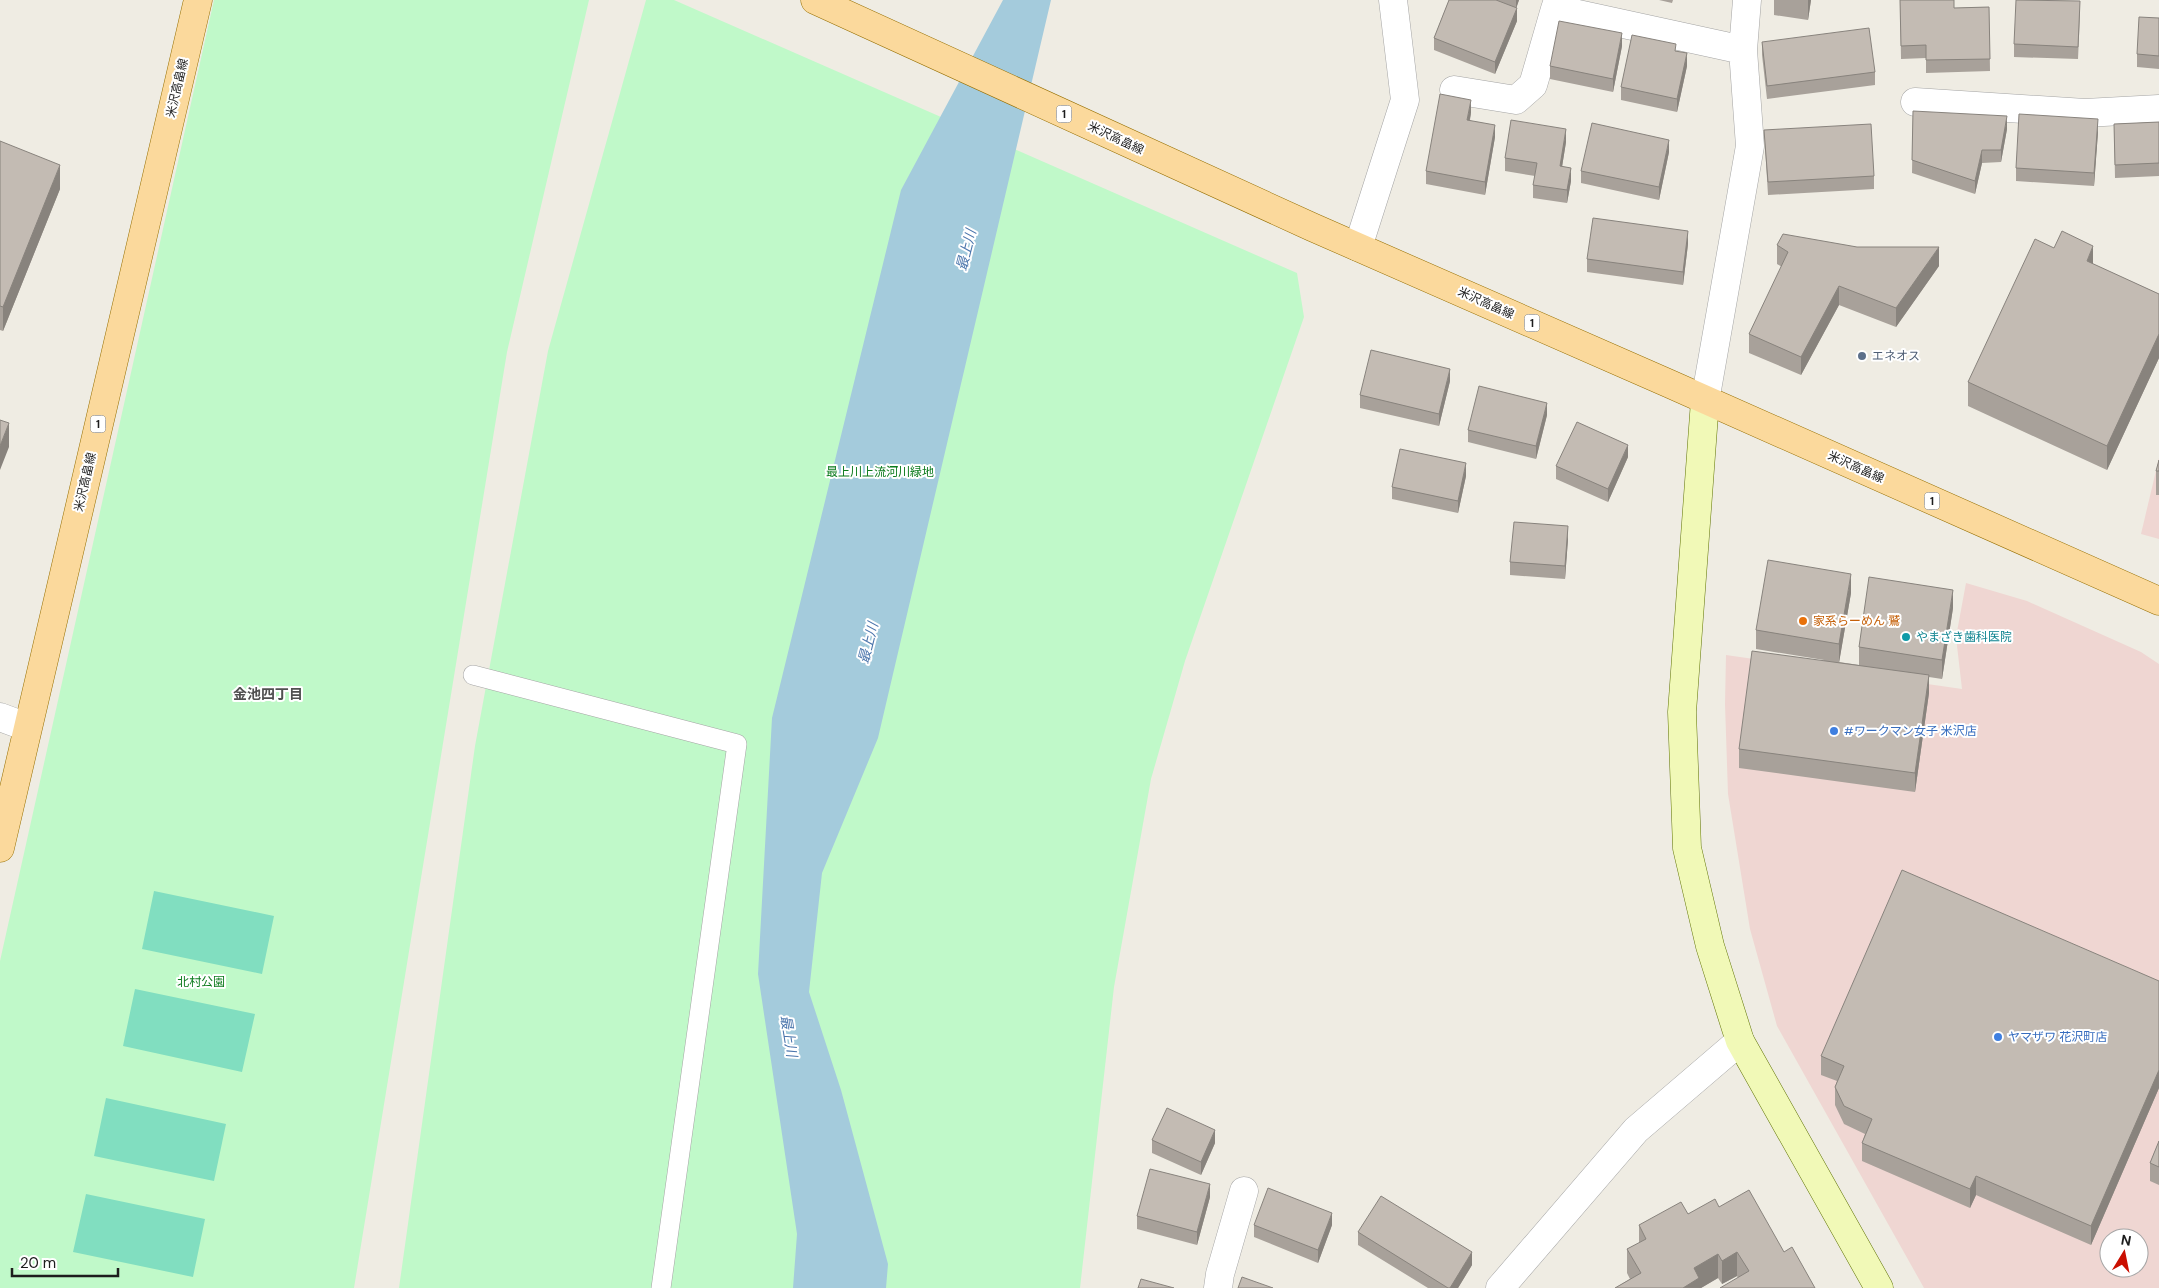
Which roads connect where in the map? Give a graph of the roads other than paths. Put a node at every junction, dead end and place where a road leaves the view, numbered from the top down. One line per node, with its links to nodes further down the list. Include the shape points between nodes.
1 (198, 0): 18 (main road, 米沢高畠線 / 1)
2 (816, 0): 10 (main road, 米沢高畠線 / 1)
3 (1393, 0): 10 (street, via 1405,100)
4 (1747, 0): 6 (street)
5 (1557, 5): 6 (street); 7 (street, via 1533,85 1516,100)
6 (1743, 50): 11 (street, via 1750,146)
7 (1454, 90)
8 (1916, 102): 9 (street, via 2085,113)
9 (2159, 109)
10 (1358, 247): 11 (main road, 米沢高畠線 / 1)
11 (1705, 400): 12 (main road, 米沢高畠線 / 1); 20 (street, via 1682,712 1687,848 1710,946)
12 (2120, 584): 13 (street); 14 (main road, 米沢高畠線 / 1); 15 (street)
13 (2159, 588)
14 (2159, 601)
15 (2159, 617)
16 (473, 675): 22 (lane, via 737,744)
17 (0, 716): 18 (street)
18 (28, 726): 19 (main road, 米沢高畠線 / 1)
19 (0, 848)
20 (1740, 1041): 24 (street, via 1636,1130); 25 (street)
21 (1244, 1191): 23 (street)
22 (662, 1288)
23 (1218, 1288)
24 (1500, 1288)
25 (1879, 1288)

